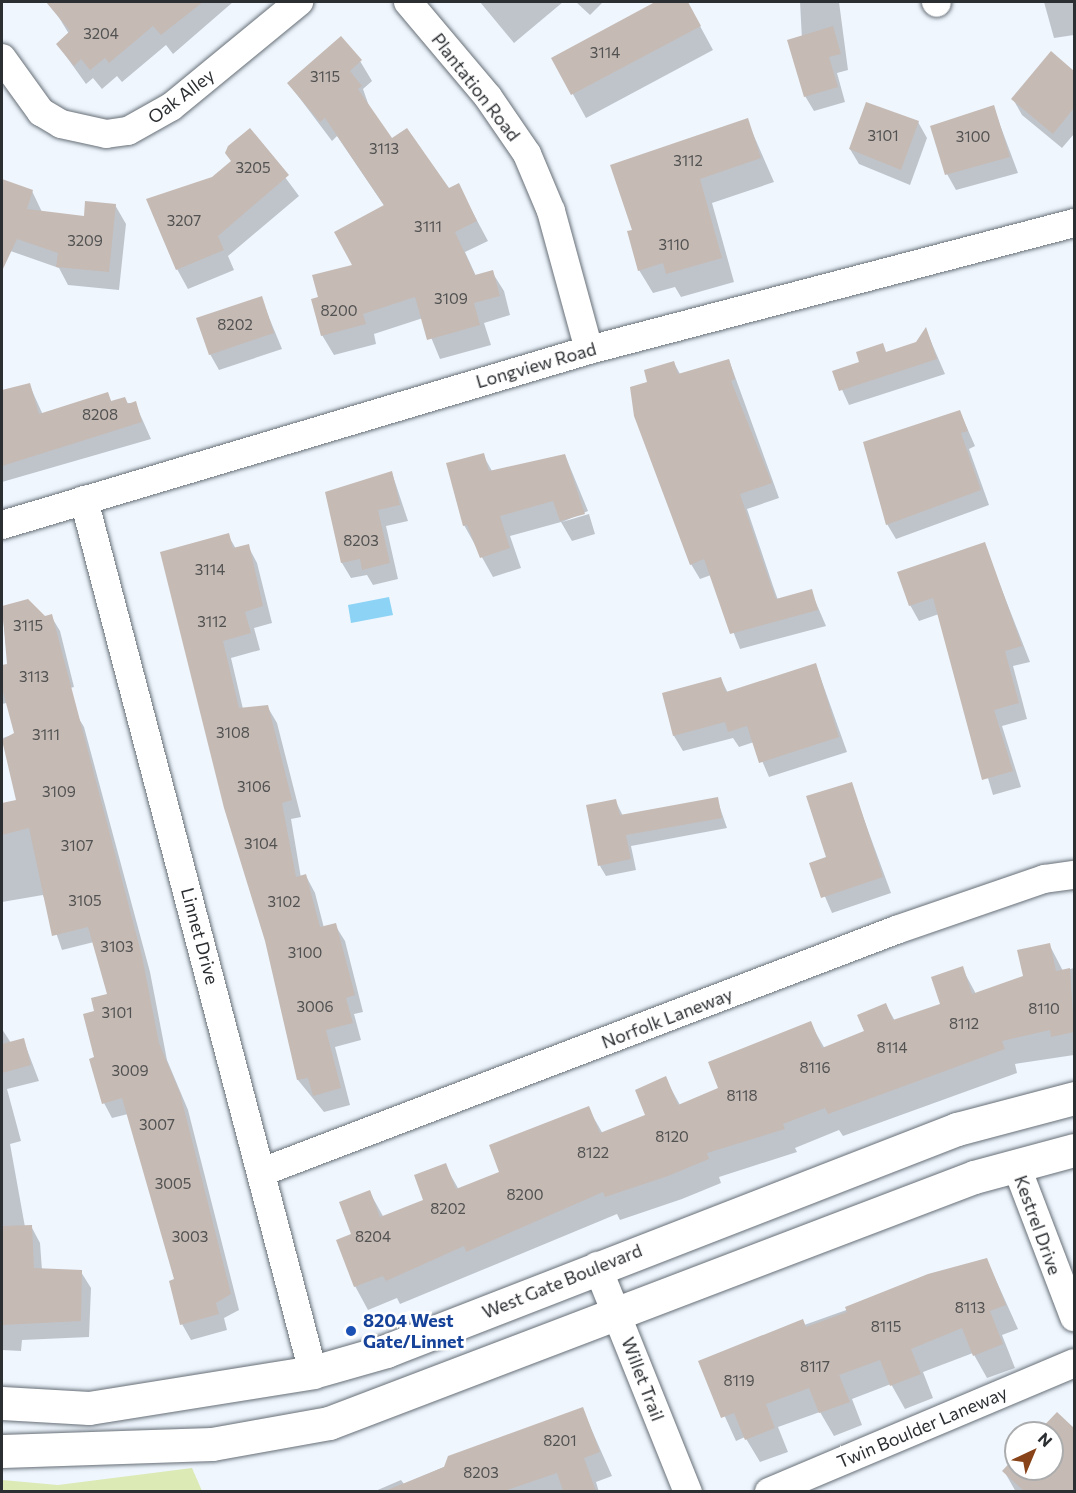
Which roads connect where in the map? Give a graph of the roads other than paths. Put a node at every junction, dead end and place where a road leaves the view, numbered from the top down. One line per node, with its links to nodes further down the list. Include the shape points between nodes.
1 (300, 2): 3 (street, Oak Alley, via 171,107 128,131 106,134 61,124 41,112)
2 (408, 2): 5 (street, Plantation Road, via 488,98 526,154 551,211)
3 (2, 58)
4 (1074, 224): 5 (street, Longview Road)
5 (589, 350): 6 (street, Longview Road)
6 (84, 500): 7 (street, Longview Road); 12 (street, Linnet Drive)
7 (2, 525)
8 (1074, 875): 12 (street, Norfolk Laneway, via 1044,879 896,930)
9 (1074, 1098): 13 (main road, West Gate Boulevard, via 957,1130)
10 (1074, 1150): 11 (main road)
11 (1016, 1165): 14 (main road); 15 (street, Kestrel Drive)
12 (262, 1172): 17 (street, Linnet Drive)
13 (597, 1266): 14 (street, Willet Trail); 17 (main road, West Gate Boulevard, via 386,1351)
14 (619, 1317): 19 (main road, via 329,1423 212,1444); 20 (street, Willet Trail)
15 (1074, 1317)
16 (1074, 1363): 21 (street, Twin Boulder Laneway)
17 (313, 1372): 18 (main road, West Gate Boulevard, via 89,1408)
18 (2, 1403)
19 (2, 1451)
20 (688, 1491)
21 (769, 1491)

